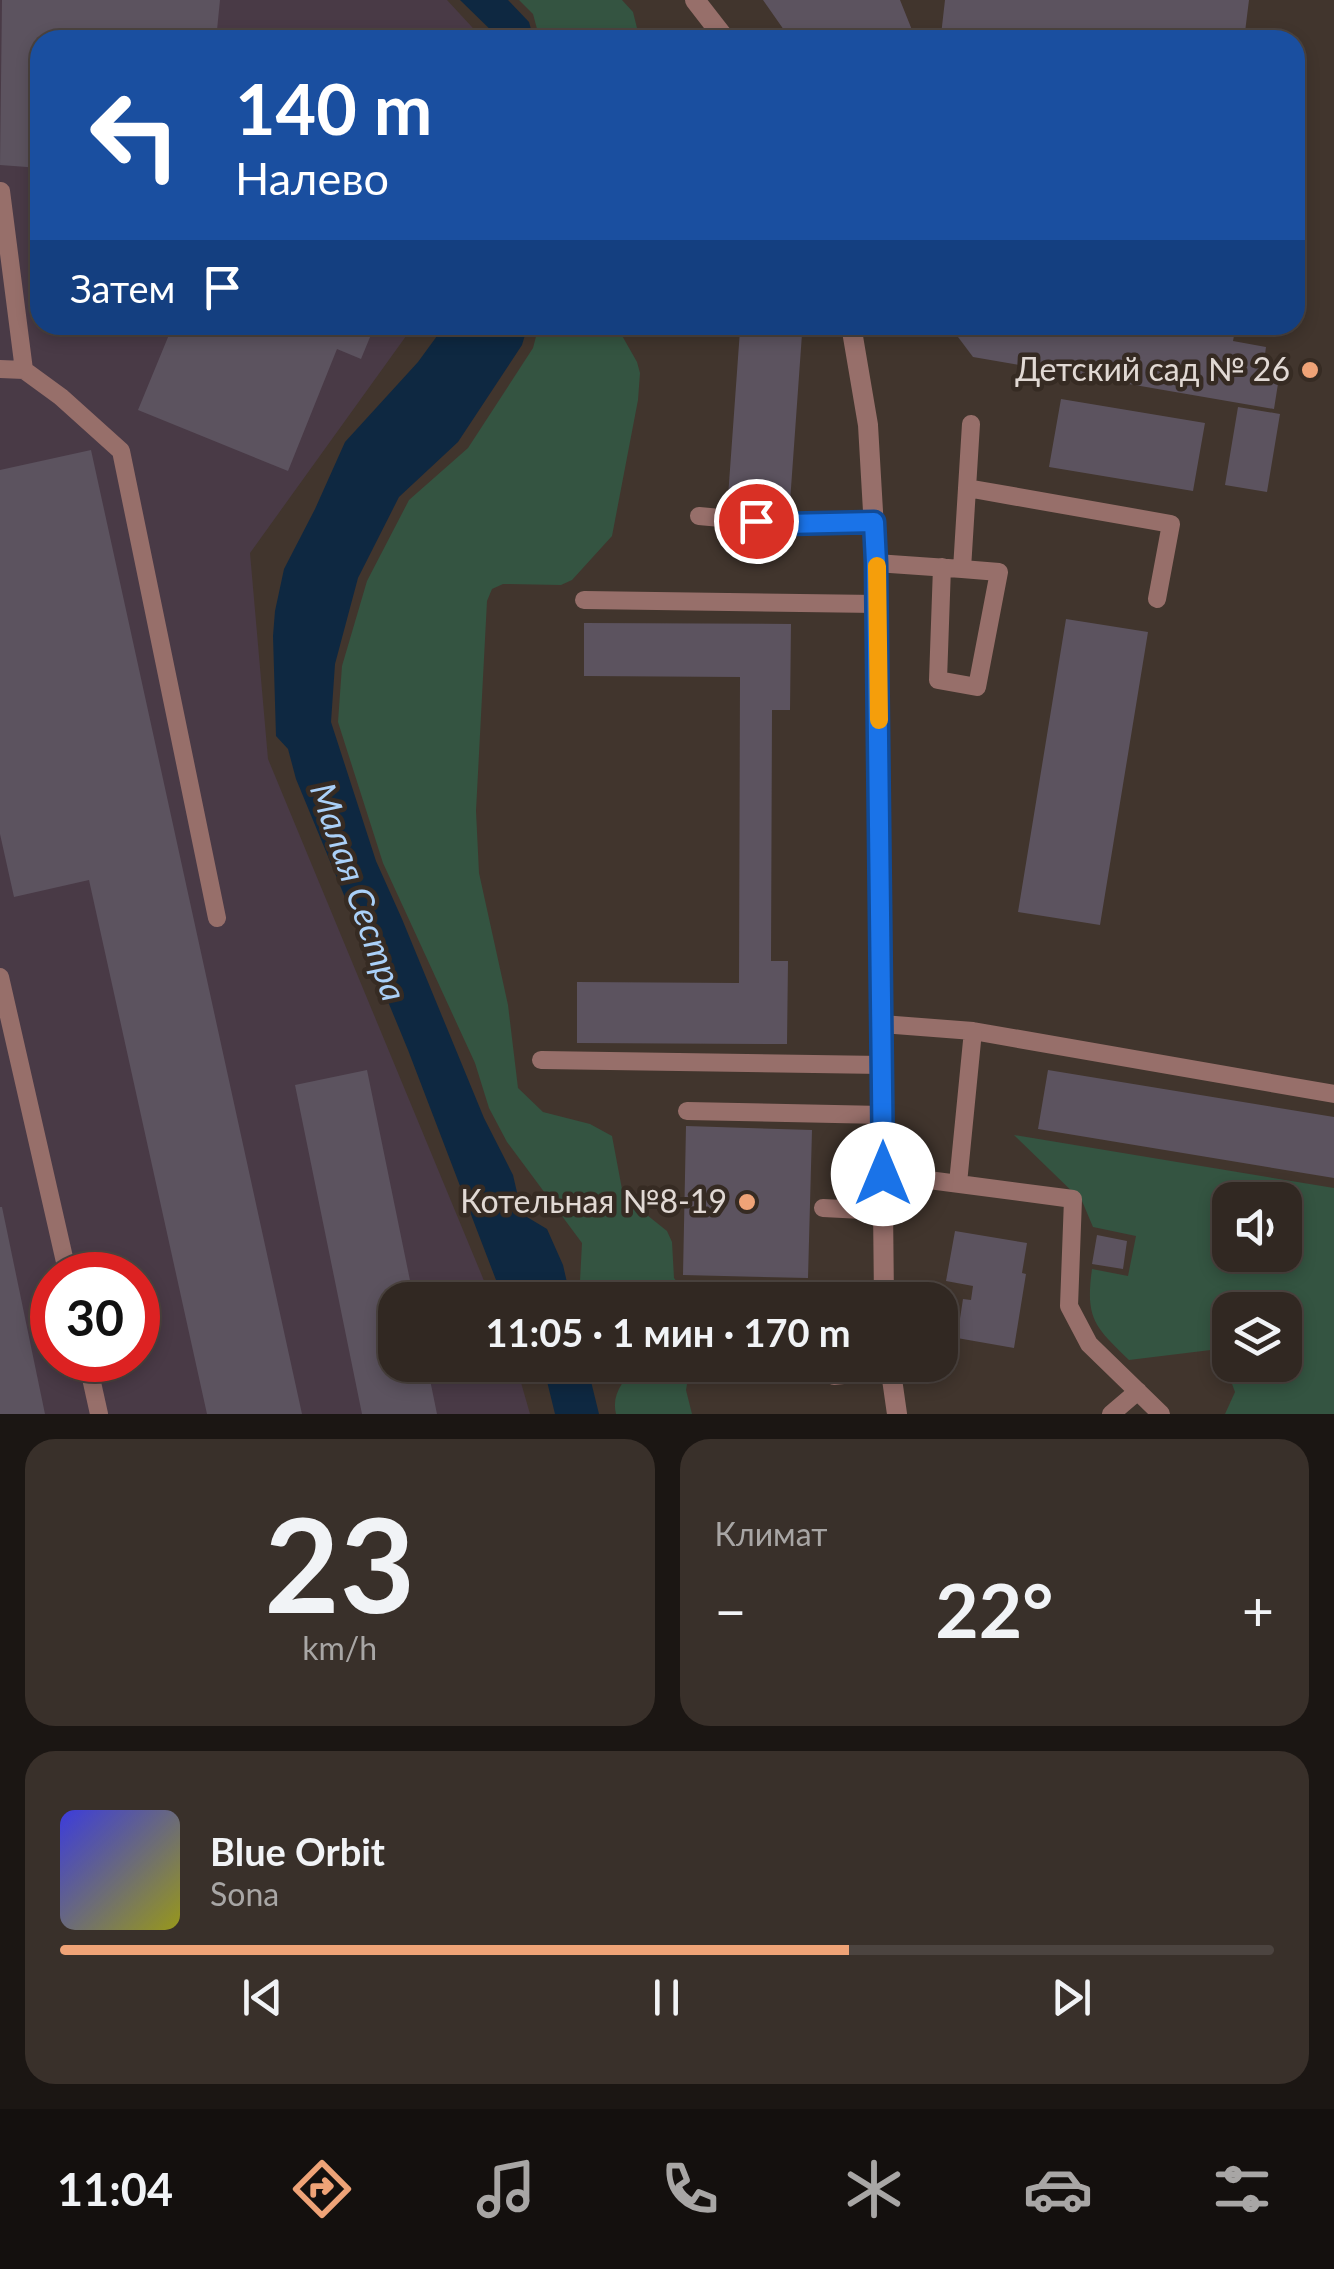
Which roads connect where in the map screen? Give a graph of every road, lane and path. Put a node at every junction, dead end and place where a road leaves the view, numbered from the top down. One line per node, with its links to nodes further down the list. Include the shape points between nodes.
1 (695, 0): 2 (street)
2 (718, 30)
3 (1, 191): 6 (lane)
4 (853, 335): 10 (street)
5 (0, 368): 6 (lane)
6 (24, 370): 17 (lane, via 121,451)
7 (971, 424): 8 (lane)
8 (967, 488): 13 (lane); 14 (lane, via 1171,524)
9 (699, 516): 10 (lane, via 785,524)
10 (874, 522): 11 (street)
11 (876, 563): 12 (lane); 16 (street)
12 (942, 566): 13 (lane); 13 (lane, via 938,680 977,687 999,572)
13 (962, 568)
14 (1158, 599)
15 (584, 600): 16 (lane)
16 (877, 604): 19 (street)
17 (216, 918)
18 (0, 977): 30 (lane)
19 (882, 1024): 20 (lane); 22 (street)
20 (973, 1031): 23 (lane); 27 (lane)
21 (542, 1060): 22 (lane)
22 (883, 1065): 25 (street)
23 (1334, 1094)
24 (687, 1111): 25 (lane)
25 (883, 1115): 26 (street)
26 (883, 1174): 27 (lane); 29 (street)
27 (958, 1183): 34 (lane, via 1073,1200 1069,1306 1089,1344)
28 (823, 1208): 29 (lane)
29 (883, 1210): 31 (street)
30 (63, 1252)
31 (884, 1282)
32 (92, 1382): 35 (lane)
33 (892, 1382): 36 (street)
34 (1138, 1392): 37 (lane); 38 (lane)
35 (99, 1414)
36 (897, 1414)
37 (1112, 1414)
38 (1161, 1414)

